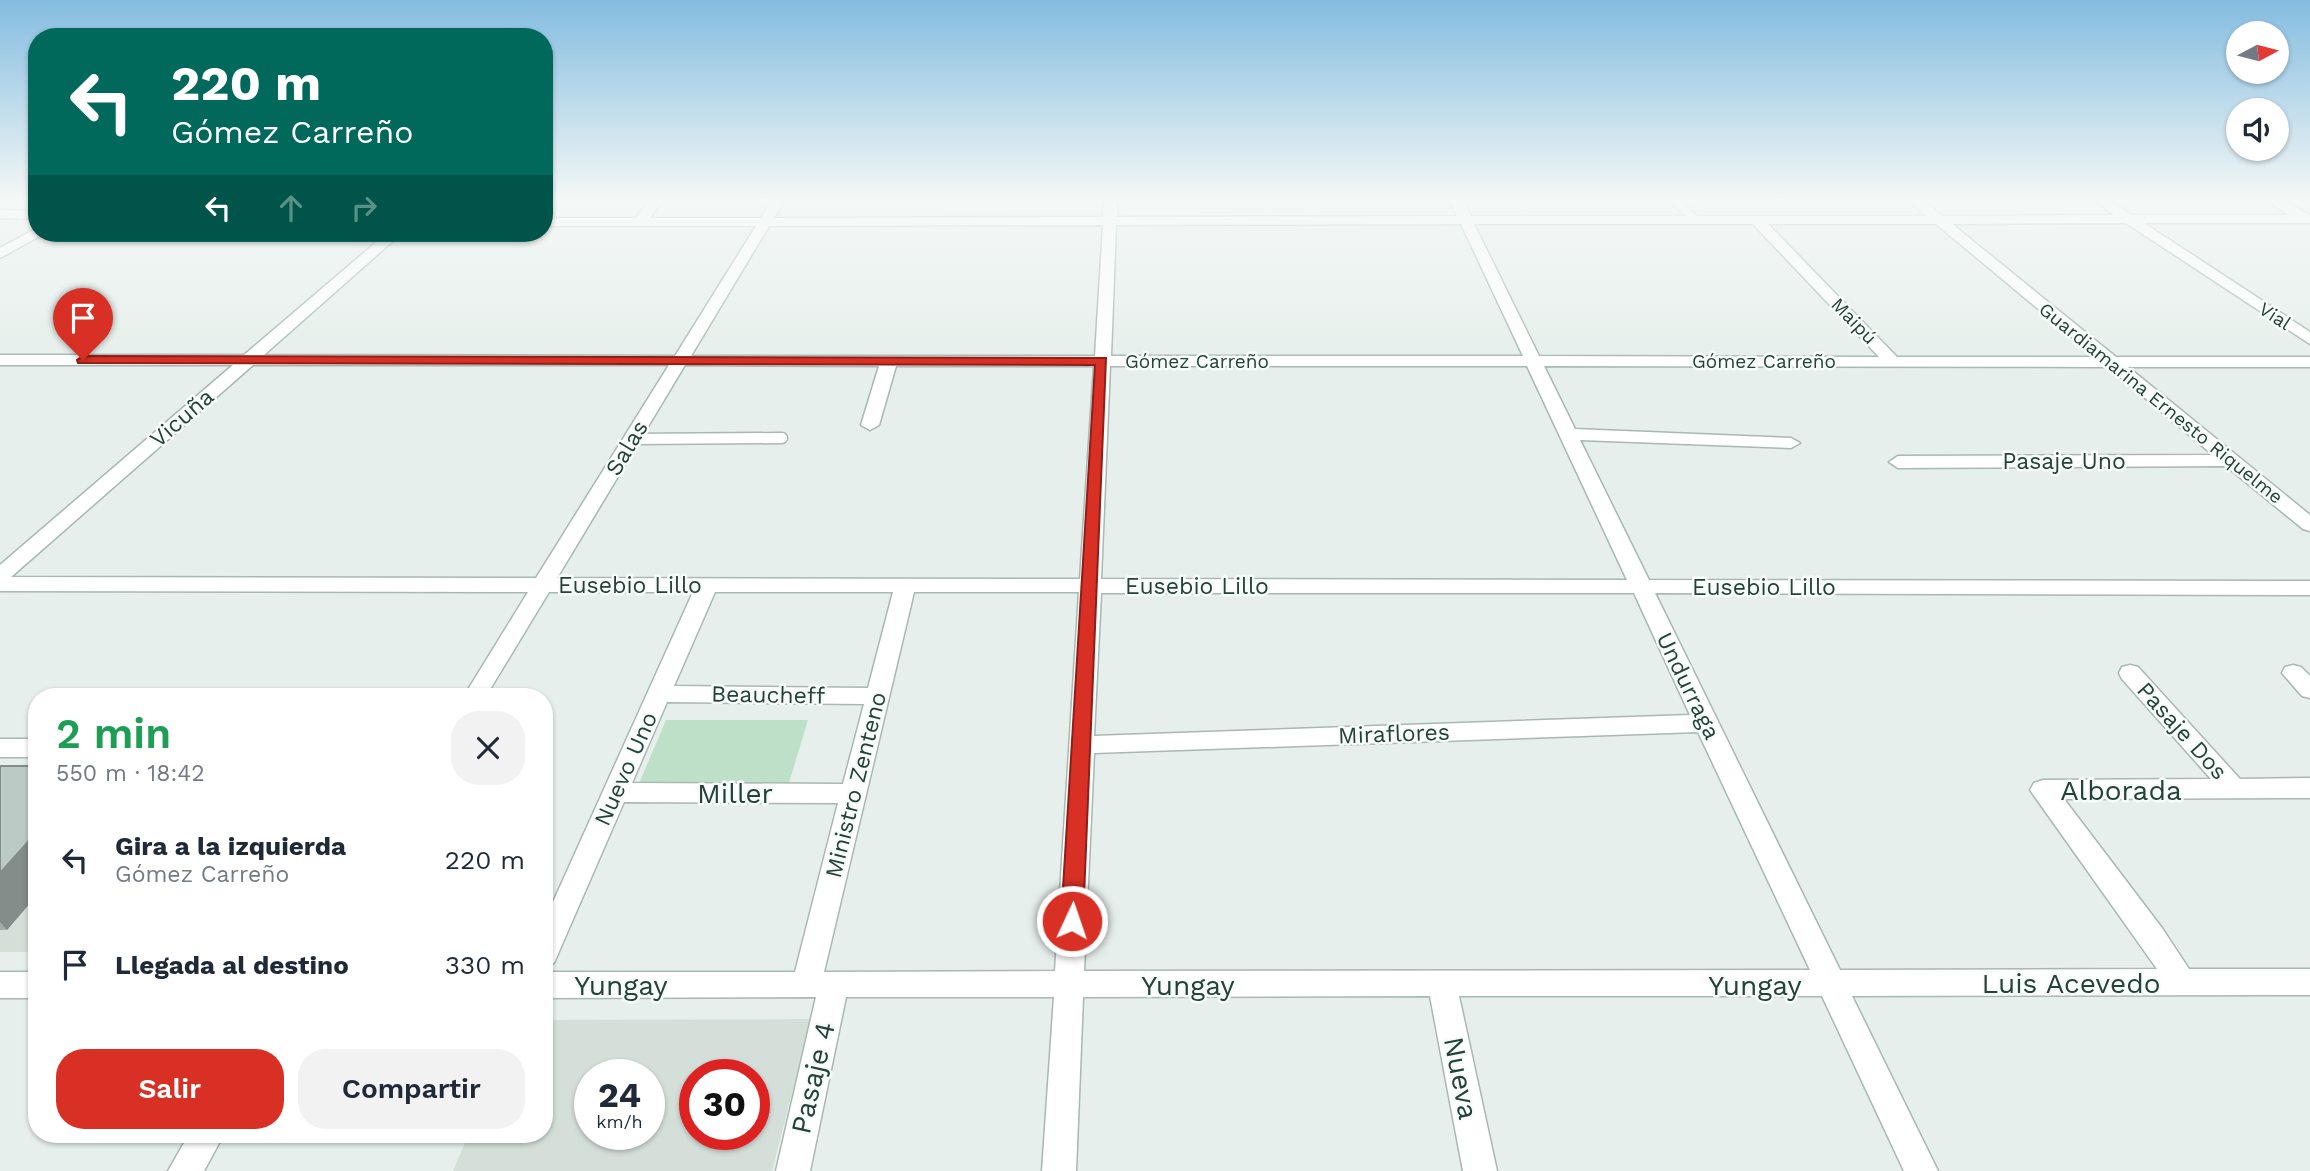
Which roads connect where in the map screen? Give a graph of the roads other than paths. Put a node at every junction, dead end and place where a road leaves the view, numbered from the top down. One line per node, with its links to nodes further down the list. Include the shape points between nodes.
1 (370, 255): 10 (street, Vicuña)
2 (745, 255): 11 (street, Salas)
3 (1107, 255): 13 (street)
4 (1482, 255): 14 (street, Undurraga)
5 (1790, 255): 15 (street, Maipú)
6 (1980, 255): 16 (street, Guardiamarina Ernesto Riquelme)
7 (2183, 255): 8 (street, Vial)
8 (2310, 339)
9 (0, 360): 10 (street, Gómez Carreño)
10 (248, 360): 11 (street, Gómez Carreño); 26 (street, Vicuña)
11 (680, 360): 12 (street, Gómez Carreño); 21 (street, Salas)
12 (889, 361): 13 (street, Gómez Carreño); 18 (street)
13 (1101, 361): 14 (street, Gómez Carreño); 31 (street)
14 (1533, 361): 15 (street, Gómez Carreño); 19 (street, Undurraga)
15 (1892, 361): 16 (street, Gómez Carreño)
16 (2110, 361): 17 (street, Gómez Carreño); 23 (street, Guardiamarina Ernesto Riquelme)
17 (2310, 362)
18 (870, 425)
19 (1568, 434): 22 (street); 32 (street, Undurraga)
20 (782, 438): 21 (lane)
21 (633, 439): 28 (street, Salas)
22 (1791, 443)
23 (2230, 460): 24 (street, Pasaje Uno); 25 (street, Guardiamarina Ernesto Riquelme)
24 (1898, 462)
25 (2310, 525)
26 (0, 576)
27 (0, 584): 28 (street, Eusebio Lillo)
28 (543, 585): 29 (street, Eusebio Lillo); 36 (street, Salas)
29 (707, 585): 30 (street, Eusebio Lillo); 38 (street, Nuevo Uno)
30 (905, 585): 31 (street, Eusebio Lillo); 39 (street, Ministro Zenteno)
31 (1090, 585): 32 (street, Eusebio Lillo); 41 (street)
32 (1640, 586): 33 (street, Eusebio Lillo); 40 (street, Undurraga)
33 (2310, 588)
34 (2130, 673): 45 (street, Pasaje Dos)
35 (2293, 673): 37 (street)
36 (480, 688)
37 (2310, 690)
38 (659, 694): 39 (street, Beaucheff); 46 (street, Nuevo Uno)
39 (878, 696): 47 (street, Ministro Zenteno)
40 (1706, 723): 41 (street, Miraflores); 57 (street, Undurraga)
41 (1081, 745): 55 (street)
42 (0, 748): 43 (street)
43 (28, 748)
44 (2310, 788): 45 (street, Alborada)
45 (2234, 789): 49 (street, Alborada, via 2043,790)
46 (616, 792): 47 (street, Miller); 48 (street, Nuevo Uno)
47 (853, 794): 54 (street, Ministro Zenteno)
48 (553, 934)
49 (2182, 982): 50 (street, Luis Acevedo); 57 (street, Luis Acevedo)
50 (2310, 982)
51 (0, 985): 52 (street)
52 (28, 985)
53 (553, 985): 54 (street, Yungay)
54 (820, 985): 55 (street, Yungay); 60 (street, Pasaje 4)
55 (1069, 985): 56 (street, Yungay); 61 (street)
56 (1442, 985): 57 (street, Yungay); 62 (street, Nueva)
57 (1832, 985): 63 (street, Undurraga)
58 (203, 1143): 59 (street)
59 (186, 1171)
60 (793, 1171)
61 (1059, 1171)
62 (1480, 1171)
63 (1921, 1171)

